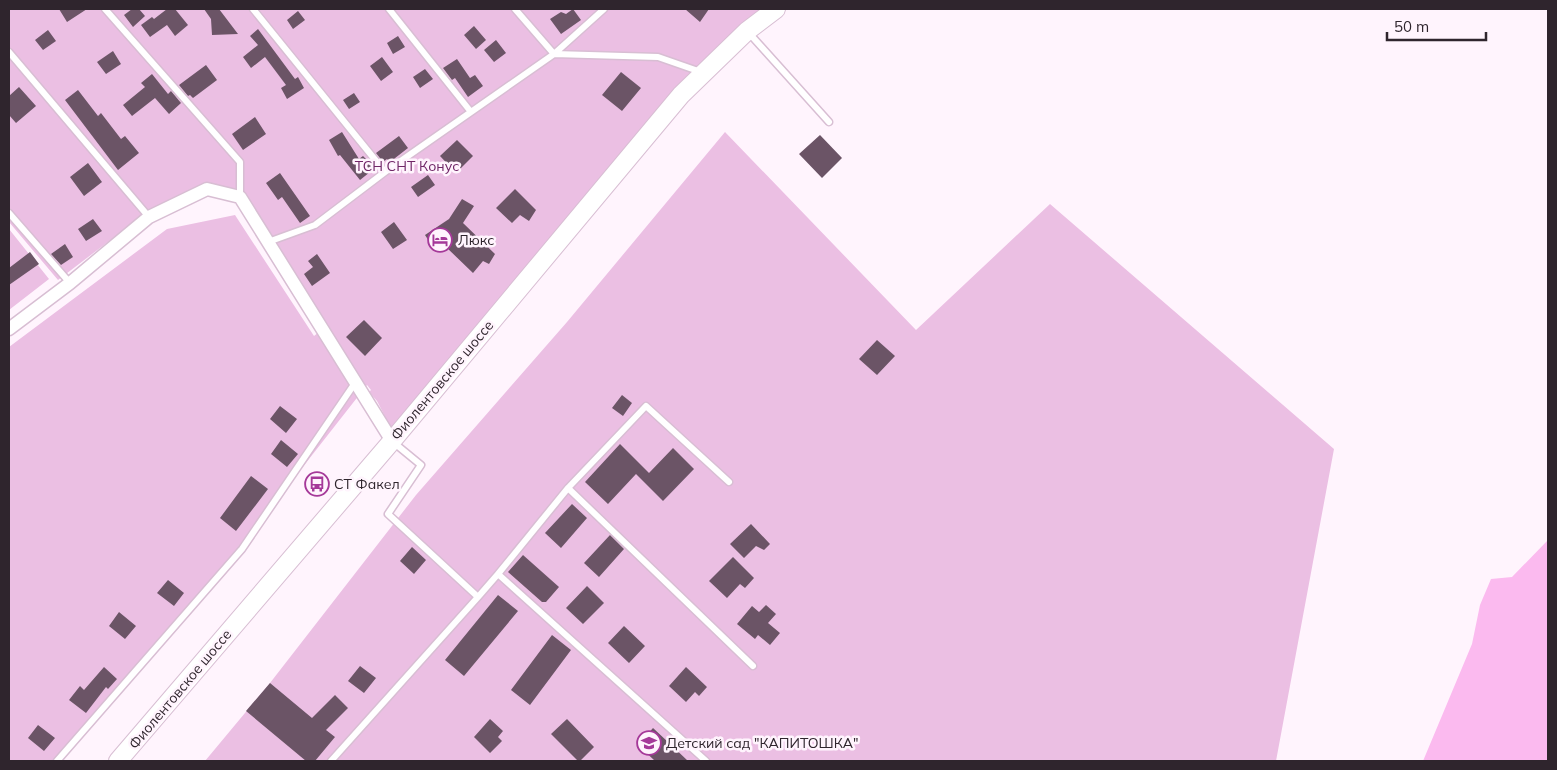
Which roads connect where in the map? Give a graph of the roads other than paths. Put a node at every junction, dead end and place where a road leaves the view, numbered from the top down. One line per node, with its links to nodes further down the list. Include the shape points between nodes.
1 (105, 9): 14 (lane, via 240,162)
2 (253, 9): 13 (lane)
3 (389, 9): 11 (lane)
4 (515, 9): 9 (lane)
5 (604, 9): 9 (lane)
6 (776, 9): 7 (main road, Фиолентовское шоссе)
7 (747, 31): 10 (main road, Фиолентовское шоссе); 12 (lane)
8 (9, 52): 16 (lane)
9 (554, 54): 10 (lane, via 658,57); 11 (lane)
10 (703, 73): 21 (main road, Фиолентовское шоссе, via 681,95)
11 (471, 112): 13 (lane)
12 (829, 122)
13 (385, 172): 17 (lane, via 315,225)
14 (240, 198): 16 (street, via 207,189); 17 (street)
15 (9, 213): 18 (lane)
16 (149, 217): 18 (street)
17 (268, 242): 20 (street)
18 (70, 283): 19 (street)
19 (9, 329)
20 (355, 383): 21 (street); 27 (lane, via 242,549)
21 (392, 441): 25 (lane, via 421,465 388,514); 28 (main road, Фиолентовское шоссе)
22 (729, 482): 23 (lane, via 646,406)
23 (568, 488): 24 (lane); 26 (lane)
24 (498, 574): 25 (lane); 30 (lane)
25 (478, 596): 29 (lane)
26 (753, 666)
27 (57, 761)
28 (118, 761)
29 (331, 761)
30 (706, 761)

